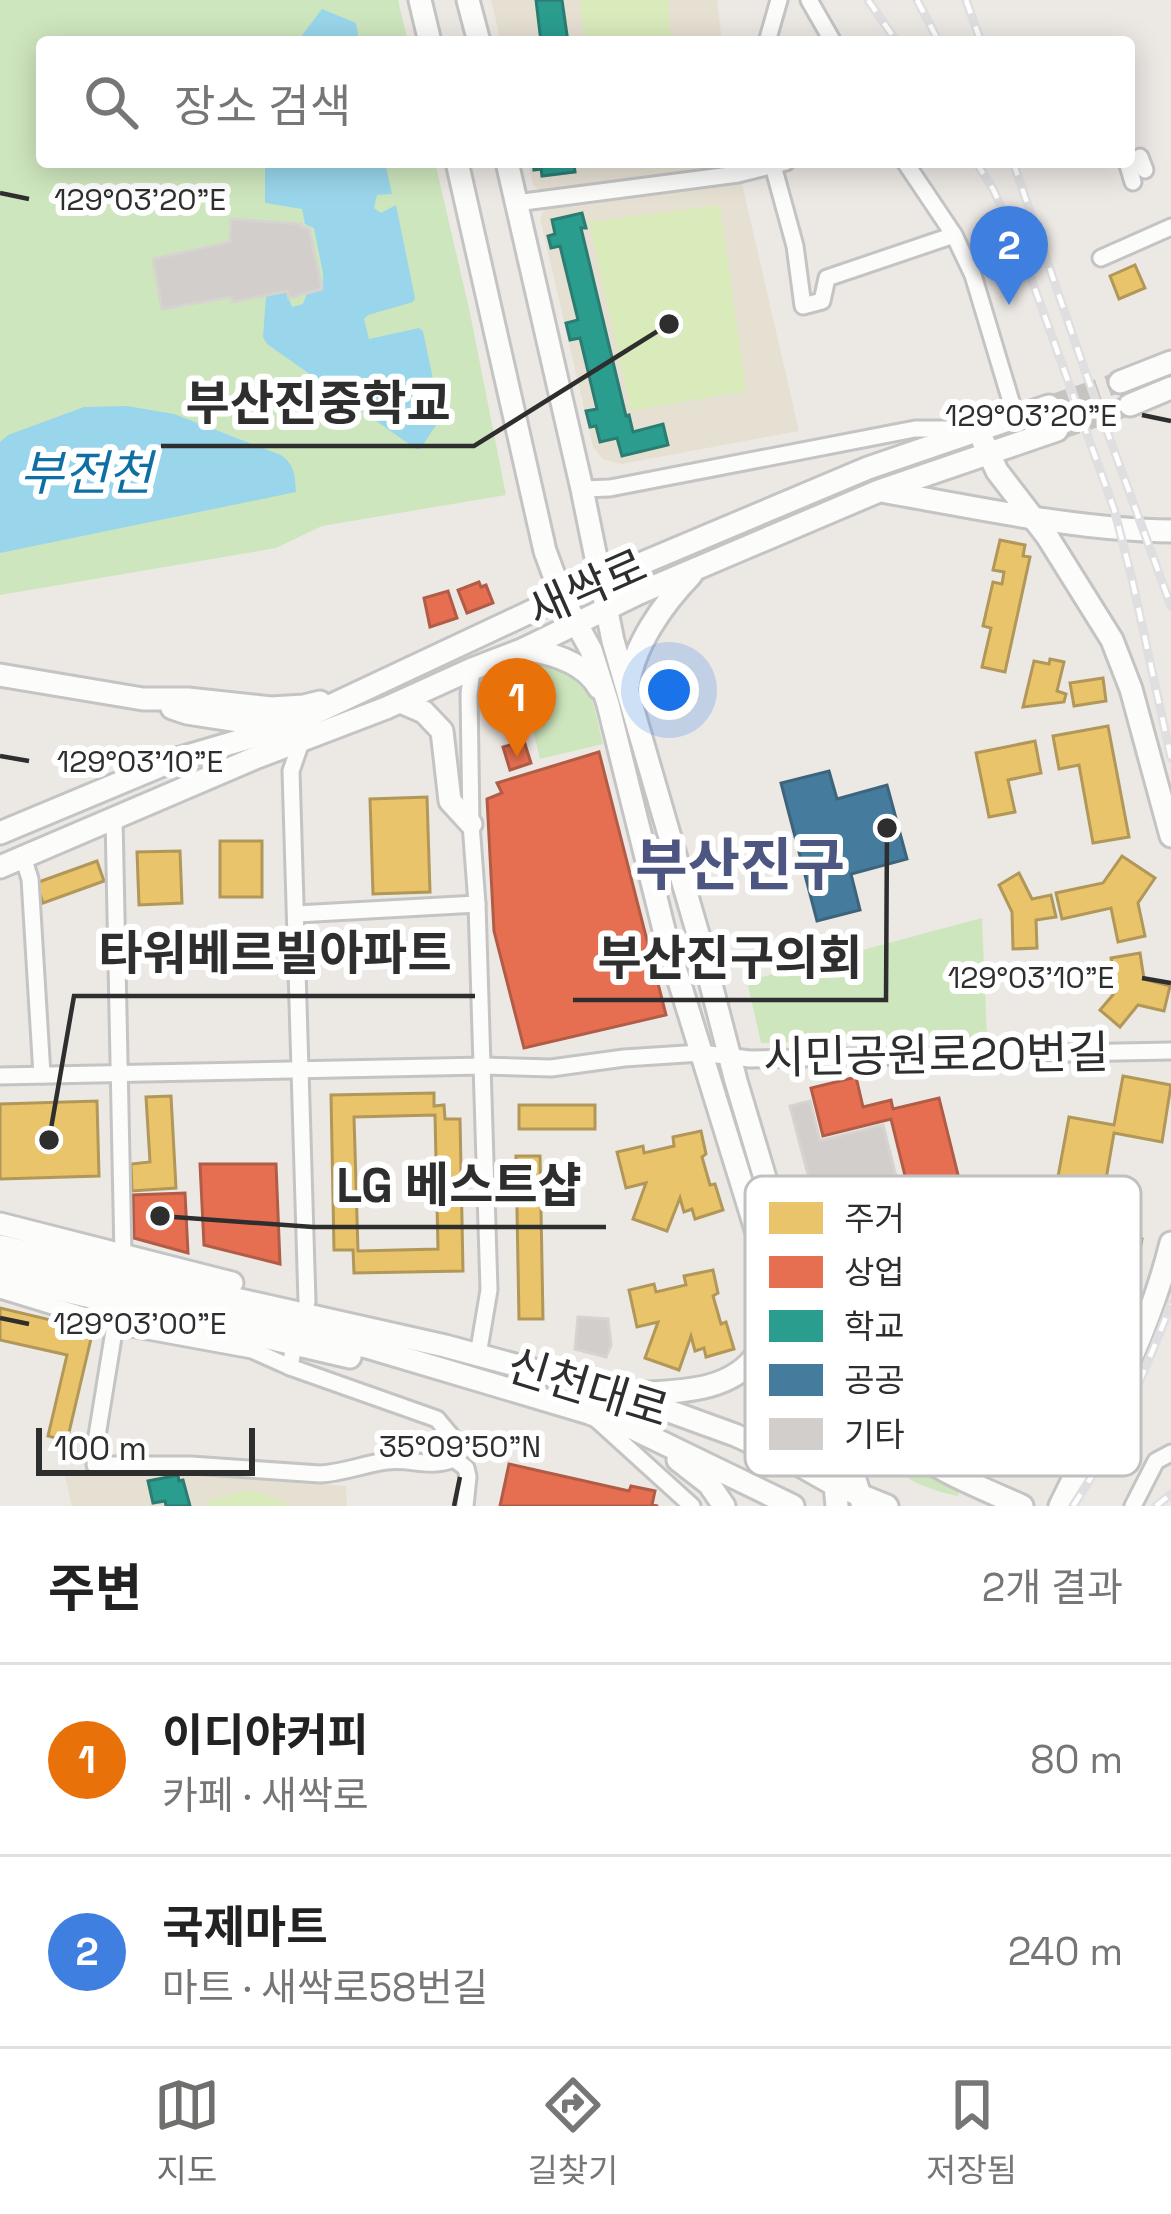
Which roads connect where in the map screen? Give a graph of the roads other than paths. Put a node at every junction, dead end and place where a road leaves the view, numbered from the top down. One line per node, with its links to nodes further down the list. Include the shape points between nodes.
1 (420, 0): 5 (main road)
2 (468, 0): 6 (main road)
3 (779, 0): 7 (street)
4 (809, 0): 8 (street)
5 (429, 36)
6 (477, 36)
7 (769, 36)
8 (830, 36)
9 (458, 168): 33 (main road)
10 (508, 168): 14 (main road)
11 (759, 168): 14 (street)
12 (778, 168): 16 (street, via 803,306 822,301 827,278)
13 (909, 168): 16 (street)
14 (516, 202): 27 (main road)
15 (1170, 228): 17 (street)
16 (954, 236): 23 (street)
17 (1102, 258)
18 (1171, 362): 19 (main road)
19 (1120, 382)
20 (1171, 388): 21 (main road)
21 (1130, 405)
22 (1049, 406): 23 (main road, 새싹로)
23 (1016, 418): 24 (main road, 새싹로)
24 (978, 430): 26 (main road); 27 (street, 새싹로, via 915,429); 32 (main road, 새싹로)
25 (1057, 430): 26 (main road, 새싹로)
26 (989, 454): 28 (main road, 새싹로); 29 (main road)
27 (582, 489): 32 (main road)
28 (879, 491): 29 (main road); 31 (main road, 새싹로)
29 (1032, 516): 30 (main road); 49 (main road, via 1112,640)
30 (1171, 530)
31 (697, 568): 34 (main road, 새싹로); 41 (main road, via 652,626)
32 (602, 580): 33 (main road, 새싹로); 34 (main road)
33 (562, 597): 35 (main road); 39 (main road, 새싹로)
34 (608, 607): 35 (main road, 새싹로); 41 (main road)
35 (577, 624): 36 (main road, 새싹로); 41 (main road)
36 (524, 649): 37 (main road, 새싹로); 41 (main road, via 592,675)
37 (472, 668): 42 (main road, 새싹로); 47 (street)
38 (0, 675): 40 (main road)
39 (374, 686): 40 (main road, via 271,708); 44 (main road, 새싹로)
40 (143, 698): 43 (main road)
41 (618, 699): 55 (main road, via 667,942); 56 (main road, via 692,912)
42 (401, 702): 44 (main road, 새싹로); 47 (main road, via 442,731 450,801)
43 (187, 713): 44 (main road); 45 (main road, via 198,729)
44 (292, 735): 45 (main road, 새싹로); 46 (main road, 새싹로); 53 (street)
45 (177, 759): 48 (main road, 새싹로)
46 (114, 818): 50 (main road, 새싹로); 59 (street)
47 (471, 824): 52 (street)
48 (0, 833)
49 (1171, 836)
50 (23, 857): 51 (main road, 새싹로); 60 (street)
51 (0, 867)
52 (477, 904): 53 (street); 57 (street)
53 (297, 914): 58 (street)
54 (1171, 1052): 56 (street, 시민공원로20번길)
55 (701, 1053): 56 (street, 시민공원로20번길); 57 (street, 시민공원로20번길, via 551,1068); 63 (main road)
56 (729, 1055): 62 (main road)
57 (483, 1066): 58 (street, 시민공원로20번길); 76 (street, via 489,1290)
58 (302, 1070): 59 (street, 시민공원로20번길); 71 (street)
59 (118, 1073): 60 (street, 시민공원로20번길); 67 (street)
60 (42, 1075): 61 (street, 시민공원로20번길)
61 (0, 1076)
62 (765, 1176)
63 (745, 1192)
64 (0, 1224): 67 (main road)
65 (1171, 1243): 74 (main road)
66 (0, 1246): 72 (main road)
67 (123, 1255): 71 (main road)
68 (0, 1261): 72 (main road)
69 (0, 1276): 77 (main road)
70 (0, 1290): 73 (street)
71 (307, 1302): 75 (main road)
72 (276, 1316): 75 (main road, 신천대로); 79 (main road, 신천대로)
73 (115, 1325): 77 (street); 85 (street, via 95,1465 320,1474)
74 (1141, 1336)
75 (445, 1346): 76 (main road, 신천대로)
76 (478, 1355): 80 (main road, 신천대로)
77 (292, 1356): 79 (main road); 85 (street, via 437,1419 457,1443)
78 (745, 1368): 80 (main road, via 695,1389)
79 (441, 1371): 81 (main road, 신천대로)
80 (622, 1394): 83 (main road, 신천대로)
81 (589, 1413): 82 (main road, 신천대로); 92 (street)
82 (634, 1429): 93 (main road, via 709,1484); 94 (main road, 신천대로)
83 (745, 1439)
84 (1171, 1453): 98 (street, via 1156,1461)
85 (454, 1459): 91 (street, via 466,1468)
86 (811, 1476): 89 (main road, 신천대로)
87 (961, 1476): 96 (main road)
88 (1076, 1476): 97 (main road)
89 (836, 1496): 90 (main road, 신천대로)
90 (861, 1501): 95 (main road, 신천대로)
91 (465, 1506)
92 (692, 1506)
93 (724, 1506)
94 (793, 1506)
95 (887, 1506)
96 (1022, 1506)
97 (1060, 1506)
98 (1133, 1506)

